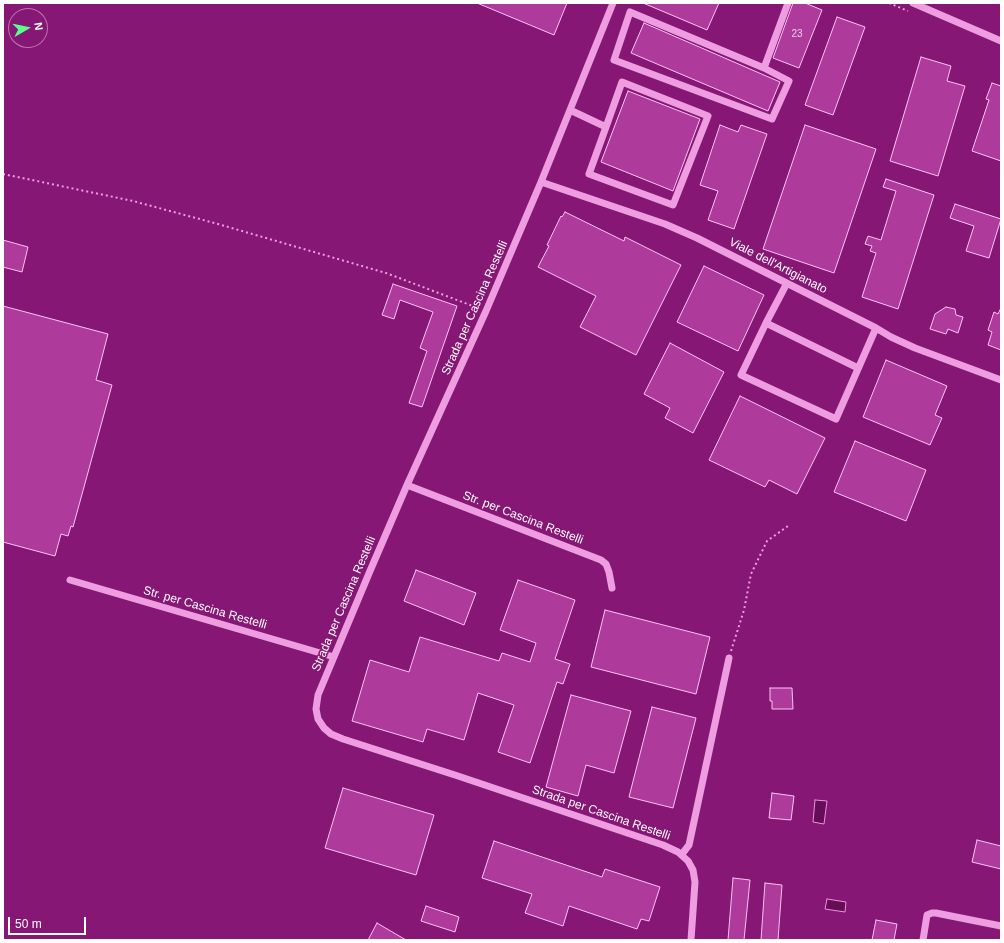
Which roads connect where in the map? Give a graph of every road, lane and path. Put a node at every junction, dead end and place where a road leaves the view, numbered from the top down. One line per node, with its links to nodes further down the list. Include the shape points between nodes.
1 (613, 3): 6 (street, Strada per Cascina Restelli)
2 (788, 3): 5 (street)
3 (912, 3): 4 (street)
4 (1001, 41)
5 (764, 68): 5 (street, via 789,80 772,119 614,60 630,12)
6 (570, 110): 7 (street); 9 (street, Strada per Cascina Restelli)
7 (606, 127): 7 (street, via 622,82 708,116 673,205 590,174)
8 (3, 174): 11 (path, via 133,201 218,224 386,273)
9 (541, 182): 10 (street, Viale dell'Artigianato, via 665,224); 11 (street, Strada per Cascina Restelli)
10 (787, 283): 12 (street); 13 (street, Viale dell'Artigianato)
11 (486, 312): 16 (street, Strada per Cascina Restelli)
12 (766, 323): 14 (street); 14 (street, via 741,375 836,419)
13 (876, 328): 14 (street); 15 (street, Viale dell'Artigianato, via 915,348)
14 (858, 368)
15 (1001, 380)
16 (407, 485): 19 (street, Str. per Cascina Restelli, via 601,560 610,572); 20 (street, Strada per Cascina Restelli)
17 (788, 526): 21 (path, via 767,541 751,574)
18 (70, 580): 20 (street, Str. per Cascina Restelli)
19 (612, 588)
20 (334, 657): 22 (street, Strada per Cascina Restelli, via 316,704 318,719 331,734 663,845)
21 (730, 658): 22 (street, via 689,845)
22 (682, 854): 24 (street, via 690,865 695,882)
23 (1001, 926): 25 (street, via 932,913 927,915)
24 (691, 940)
25 (924, 940)

